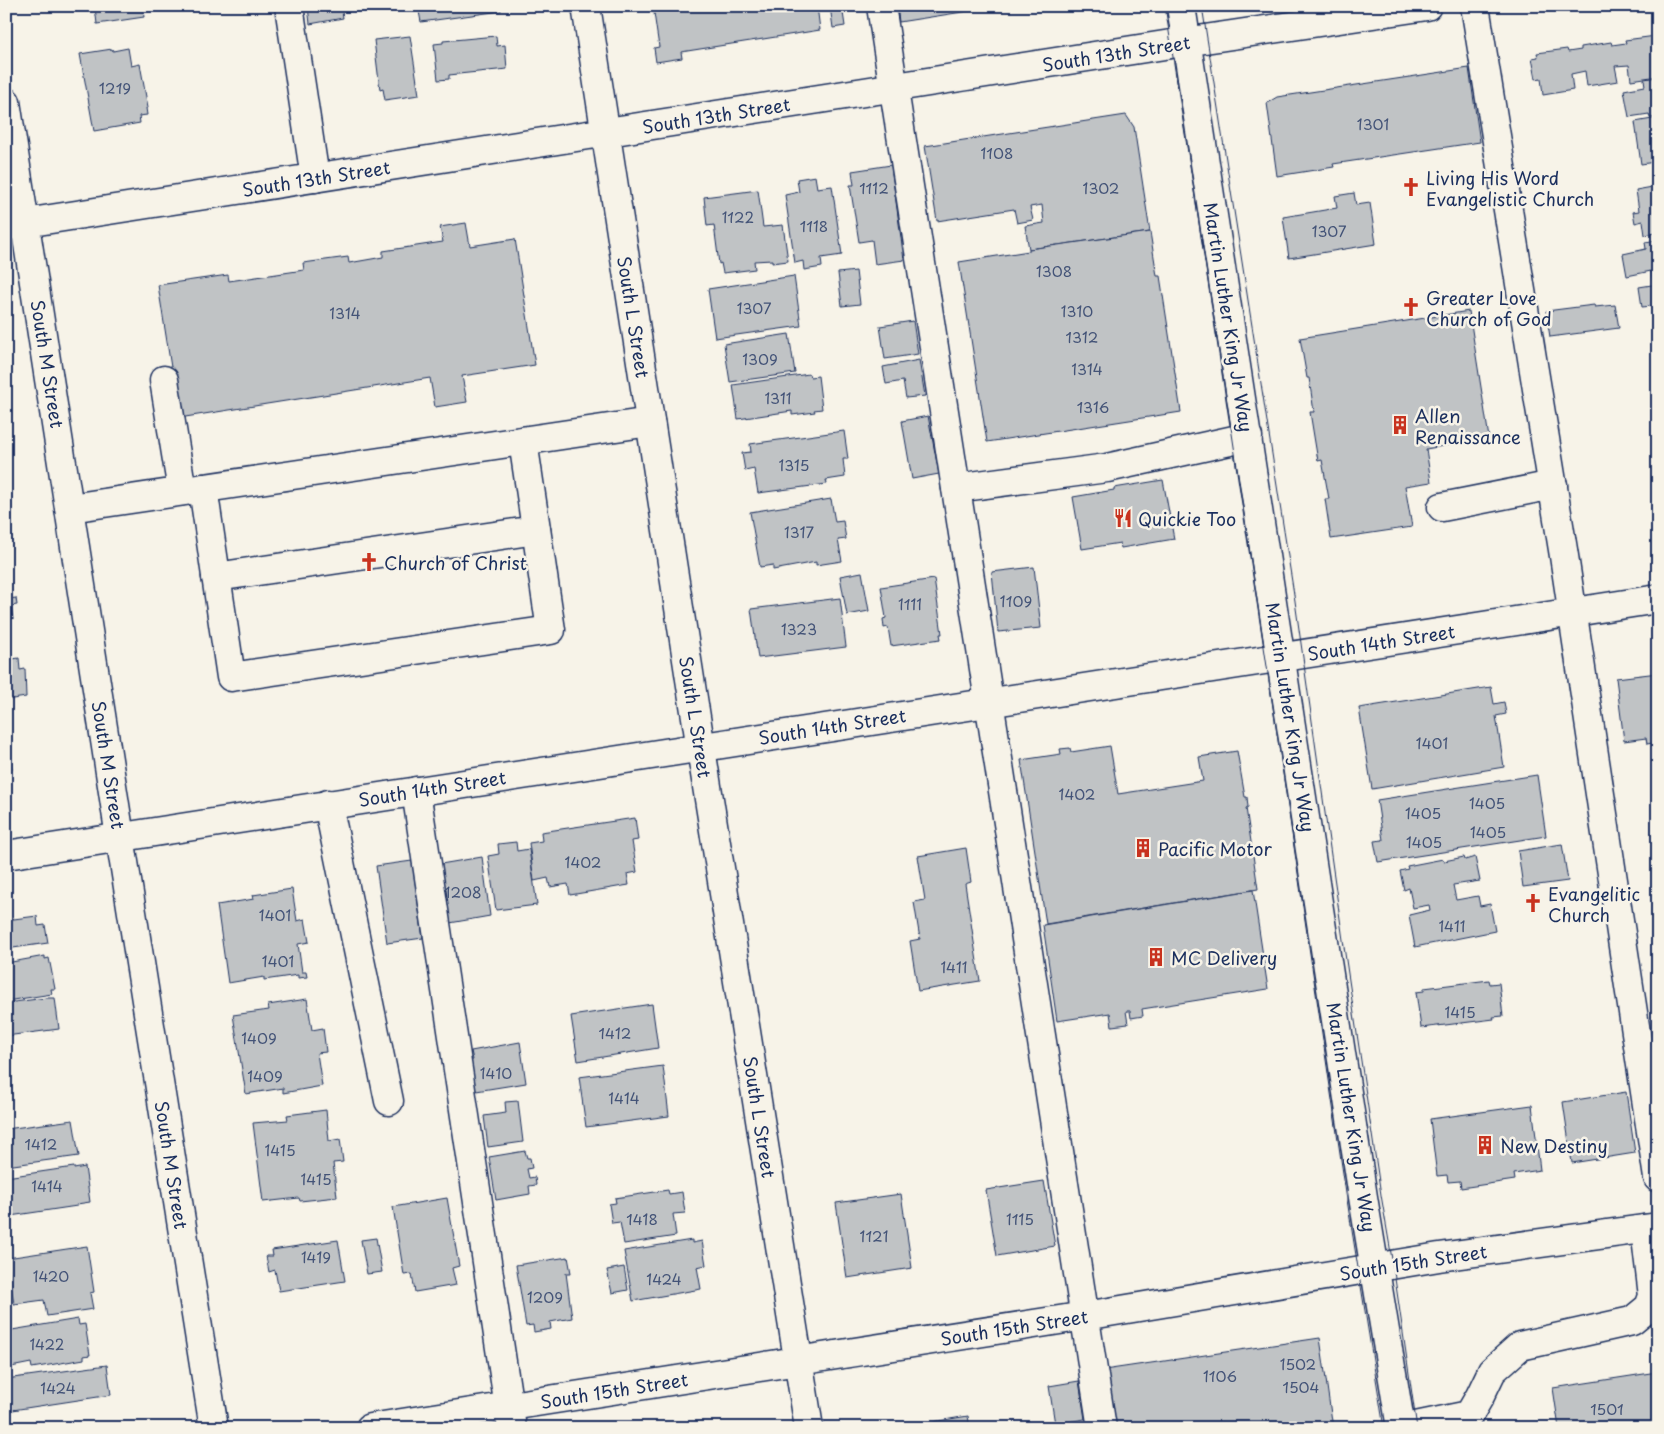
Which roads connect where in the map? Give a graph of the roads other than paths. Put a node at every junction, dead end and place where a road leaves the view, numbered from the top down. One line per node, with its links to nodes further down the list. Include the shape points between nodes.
1 (289, 6): 11 (street)
2 (586, 6): 10 (street, South L Street)
3 (881, 6): 8 (street)
4 (1181, 6): 7 (street, Martin Luther King Jr Way)
5 (1426, 6): 7 (street, South 13th Street)
6 (1476, 6): 17 (street)
7 (1187, 42): 8 (street, South 13th Street); 15 (street, Martin Luther King Jr Way)
8 (894, 88): 10 (street, South 13th Street); 18 (street)
9 (6, 102): 12 (street, South M Street)
10 (605, 133): 11 (street, South 13th Street); 14 (street, South L Street)
11 (315, 178): 12 (street, South 13th Street)
12 (16, 225): 21 (street, South M Street)
13 (164, 380): 19 (street)
14 (650, 422): 16 (street); 28 (street, South L Street)
15 (1248, 437): 18 (street, via 1107,468); 26 (street, Martin Luther King Jr Way)
16 (523, 441): 19 (street); 22 (street)
17 (1553, 485): 20 (street); 25 (street)
18 (956, 488): 27 (street)
19 (192, 490): 21 (street); 23 (street)
20 (1442, 507)
21 (70, 508): 31 (street, South M Street)
22 (536, 530): 23 (street); 23 (street, via 551,630 373,657 231,677)
23 (216, 577)
24 (1658, 599): 25 (street, South 14th Street)
25 (1572, 612): 26 (street, South 14th Street); 34 (street)
26 (1282, 658): 27 (street, South 14th Street); 36 (street, Martin Luther King Jr Way)
27 (989, 702): 28 (street, South 14th Street); 37 (street)
28 (700, 747): 29 (street, South 14th Street); 38 (street, South L Street)
29 (416, 791): 30 (street, South 14th Street); 39 (street)
30 (328, 804): 31 (street, South 14th Street); 33 (street)
31 (120, 837): 32 (street, South 14th Street); 40 (street, South M Street)
32 (6, 855)
33 (389, 1101)
34 (1658, 1178)
35 (1651, 1228): 36 (street, South 15th Street); 45 (street, via 1653,1296 1649,1307 1632,1320 1520,1346 1492,1371 1469,1415)
36 (1375, 1268): 37 (street, South 15th Street); 44 (street, Martin Luther King Jr Way)
37 (1085, 1316): 38 (street, South 15th Street); 43 (street)
38 (798, 1361): 39 (street, South 15th Street); 42 (street, South L Street)
39 (510, 1417): 41 (street, South 15th Street)
40 (214, 1428)
41 (370, 1428)
42 (809, 1428)
43 (1102, 1428)
44 (1401, 1428)
45 (1406, 1428)

